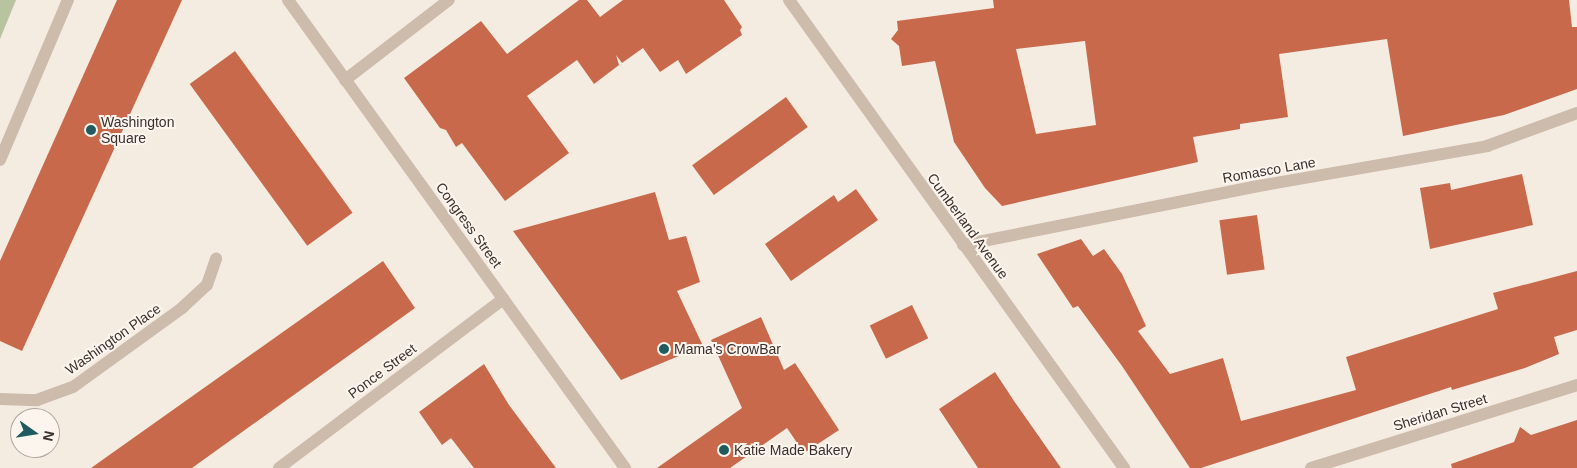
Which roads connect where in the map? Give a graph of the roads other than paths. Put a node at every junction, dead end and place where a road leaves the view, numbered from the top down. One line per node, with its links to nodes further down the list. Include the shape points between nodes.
1 (68, 0): 7 (street)
2 (288, 0): 5 (street, Congress Street)
3 (449, 0): 5 (street)
4 (788, 0): 8 (street, Cumberland Avenue)
5 (345, 80): 10 (street, Congress Street)
6 (1577, 113): 8 (street, Romasco Lane, via 1487,146 1253,187)
7 (0, 160)
8 (963, 245): 15 (street, Cumberland Avenue)
9 (216, 259): 12 (street, Washington Place, via 207,285 182,308 73,387 37,400)
10 (503, 299): 13 (street, Ponce Street); 14 (street, Congress Street)
11 (1577, 385): 16 (street, Sheridan Street)
12 (0, 399)
13 (279, 468)
14 (625, 468)
15 (1124, 468)
16 (1311, 468)

